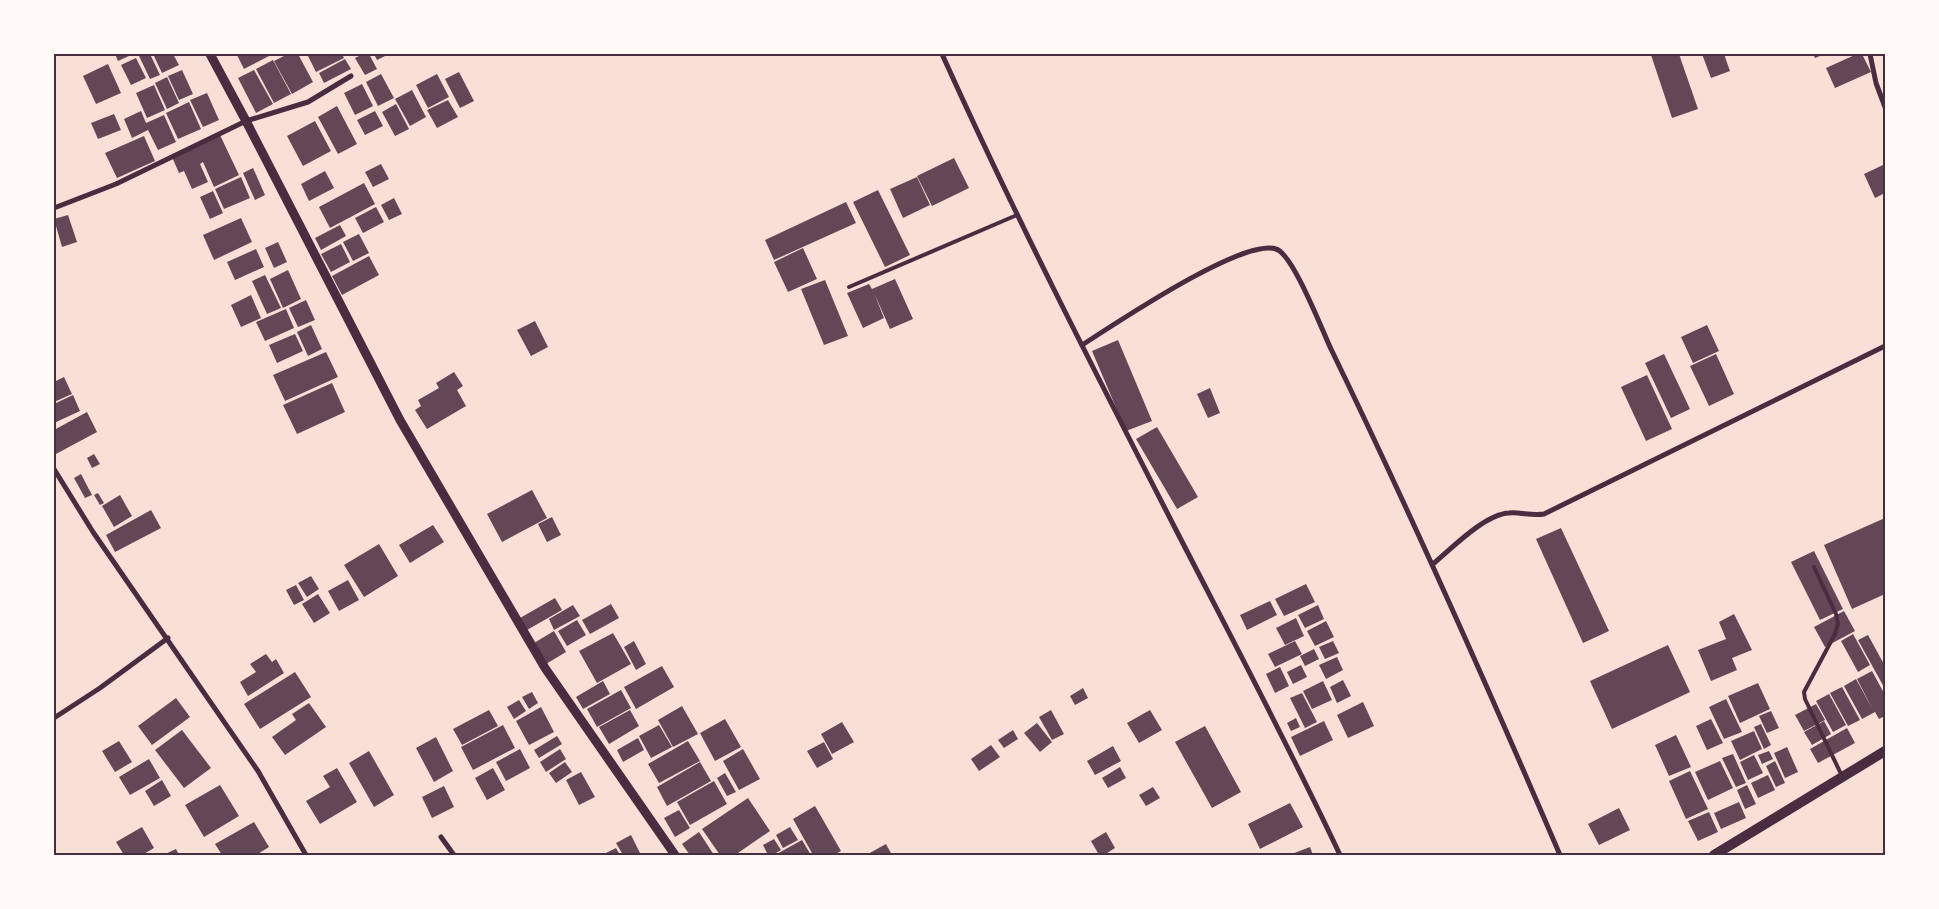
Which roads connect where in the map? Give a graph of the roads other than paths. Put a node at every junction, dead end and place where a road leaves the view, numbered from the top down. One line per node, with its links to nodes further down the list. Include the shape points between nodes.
1 (210, 54): 6 (street)
2 (942, 54): 8 (street)
3 (1870, 54): 5 (street)
4 (351, 76): 6 (street, via 308,102)
5 (1885, 107)
6 (246, 121): 7 (street, via 116,184); 22 (street, via 400,420 545,668)
7 (54, 208)
8 (1017, 215): 9 (lane); 10 (street)
9 (849, 287)
10 (1082, 345): 13 (street, via 1185,281 1222,262 1257,249 1276,249 1284,253 1296,272); 23 (street, via 1302,774)
11 (1885, 346): 13 (street, via 1544,514 1510,512 1498,515 1472,531)
12 (54, 469): 15 (street, via 93,532)
13 (1433, 564): 24 (street)
14 (1814, 568): 18 (lane, via 1834,608 1838,624 1804,692)
15 (168, 638): 16 (street); 20 (street, via 258,771)
16 (54, 718)
17 (1885, 751): 18 (main road)
18 (1842, 776): 25 (main road)
19 (441, 837): 21 (street)
20 (306, 855)
21 (454, 855)
22 (675, 855)
23 (1340, 855)
24 (1560, 855)
25 (1714, 855)

